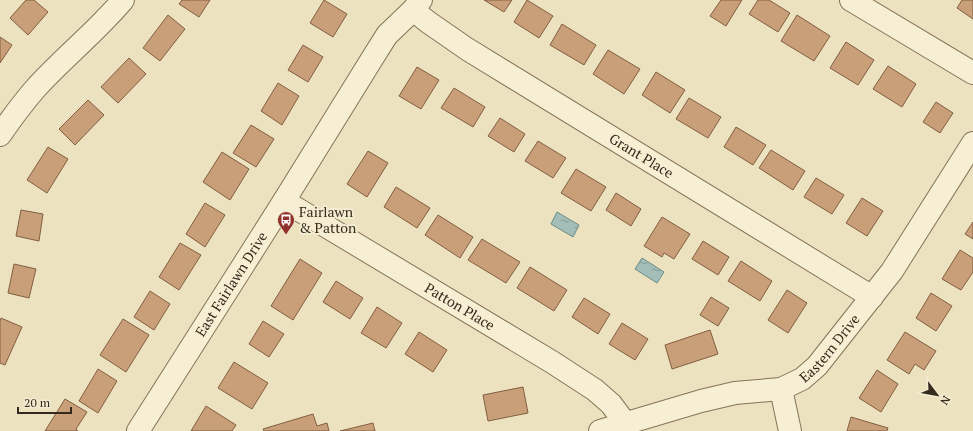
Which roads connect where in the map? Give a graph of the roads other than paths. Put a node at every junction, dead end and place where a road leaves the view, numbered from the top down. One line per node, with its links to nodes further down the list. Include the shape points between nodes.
1 (123, 0): 5 (street, via 36,88)
2 (851, 0): 4 (street)
3 (417, 5): 7 (street, East Fairlawn Drive, via 387,35 374,54); 8 (street, Grant Place, via 428,22 467,49)
4 (973, 73)
5 (0, 135)
6 (973, 143): 8 (street, Eastern Drive, via 892,271)
7 (284, 201): 10 (street, Patton Place, via 595,390 611,404); 11 (street, East Fairlawn Drive)
8 (872, 297): 9 (street, Eastern Drive, via 817,366 802,379)
9 (781, 389): 10 (street, Eastern Drive, via 735,393); 13 (street)
10 (626, 424): 12 (street, Eastern Drive)
11 (138, 431)
12 (600, 431)
13 (790, 431)

